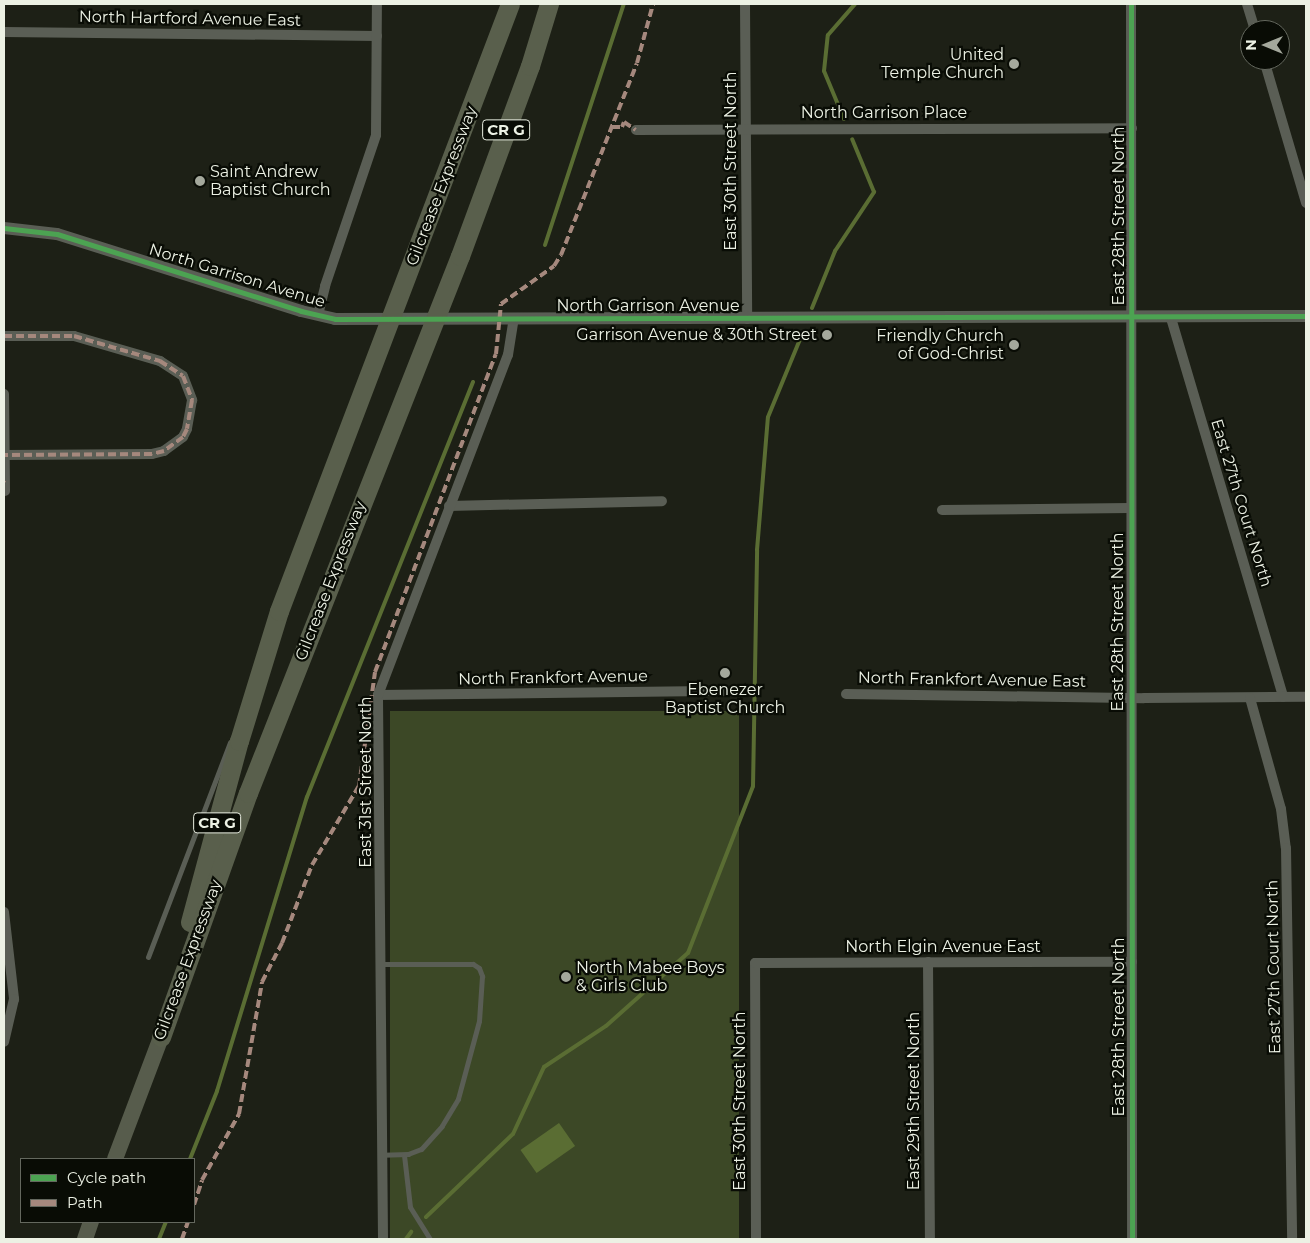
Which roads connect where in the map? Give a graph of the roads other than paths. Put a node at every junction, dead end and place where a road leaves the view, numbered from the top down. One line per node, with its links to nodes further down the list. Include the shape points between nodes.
1 (377, 4): 9 (street)
2 (510, 4): 31 (highway, Gilcrease Expressway / CR G)
3 (549, 4): 46 (highway, Gilcrease Expressway / CR G, via 530,66 460,256 248,793)
4 (745, 4): 11 (street, East 30th Street North)
5 (1130, 4): 12 (street, East 28th Street North)
6 (1247, 4): 7 (street)
7 (1251, 20)
8 (4, 32): 9 (street, North Hartford Avenue East)
9 (377, 36): 16 (street, via 376,135)
10 (1267, 70): 14 (street)
11 (746, 128): 12 (street, North Garrison Place); 13 (street, North Garrison Place); 21 (street, East 30th Street North)
12 (1132, 128): 18 (street, East 28th Street North)
13 (636, 130)
14 (1306, 203)
15 (4, 228): 16 (street, North Garrison Avenue, via 36,230 65,237)
16 (318, 316): 20 (street, North Garrison Avenue)
17 (1306, 316): 19 (street, North Garrison Avenue)
18 (1131, 318): 19 (street, North Garrison Avenue); 21 (street, North Garrison Avenue); 29 (street, East 28th Street North)
19 (1171, 318): 36 (street, East 27th Court North)
20 (514, 319): 21 (street, North Garrison Avenue); 28 (street, East 31st Street North, via 508,355)
21 (747, 319)
22 (4, 336): 24 (street, via 74,336 160,361 182,376 192,400 183,437 164,451 152,454)
23 (4, 394): 24 (street)
24 (4, 455): 25 (street)
25 (4, 480): 26 (street)
26 (5, 492)
27 (662, 501): 28 (street)
28 (449, 506): 34 (street, East 31st Street North)
29 (1130, 508): 30 (street); 35 (street, East 28th Street North)
30 (942, 510)
31 (279, 611): 40 (lane, Gilcrease Expressway); 46 (highway, CR G, via 239,741)
32 (727, 692): 34 (street, North Frankfort Avenue)
33 (846, 694): 35 (street, North Frankfort Avenue East)
34 (378, 695): 44 (street, East 31st Street North)
35 (1131, 696): 38 (street, North Frankfort Avenue East); 42 (street, East 28th Street North)
36 (1284, 697): 37 (street, North Frankfort Avenue East); 38 (street, North Frankfort Avenue East)
37 (1306, 697)
38 (1250, 698): 58 (street, East 27th Court North, via 1281,809 1286,848)
39 (4, 912): 45 (street, via 14,999)
40 (148, 957)
41 (928, 962): 42 (street, North Elgin Avenue East); 43 (street, North Elgin Avenue East); 56 (street, East 29th Street North)
42 (1132, 962): 57 (street, East 28th Street North)
43 (755, 963): 55 (street, East 30th Street North)
44 (382, 964): 48 (street, East 31st Street North); 49 (lane, via 473,964 480,968 482,976 479,1021 458,1099 442,1126 426,1144 415,1153)
45 (6, 1027): 47 (street)
46 (161, 1036): 50 (highway, Gilcrease Expressway / CR G)
47 (4, 1042)
48 (382, 1155): 49 (lane); 53 (street, East 31st Street North)
49 (404, 1155): 54 (lane, via 410,1208)
50 (115, 1158)
51 (91, 1223): 52 (highway)
52 (84, 1239)
53 (383, 1239)
54 (430, 1239)
55 (756, 1239)
56 (930, 1239)
57 (1132, 1239)
58 (1292, 1239)

